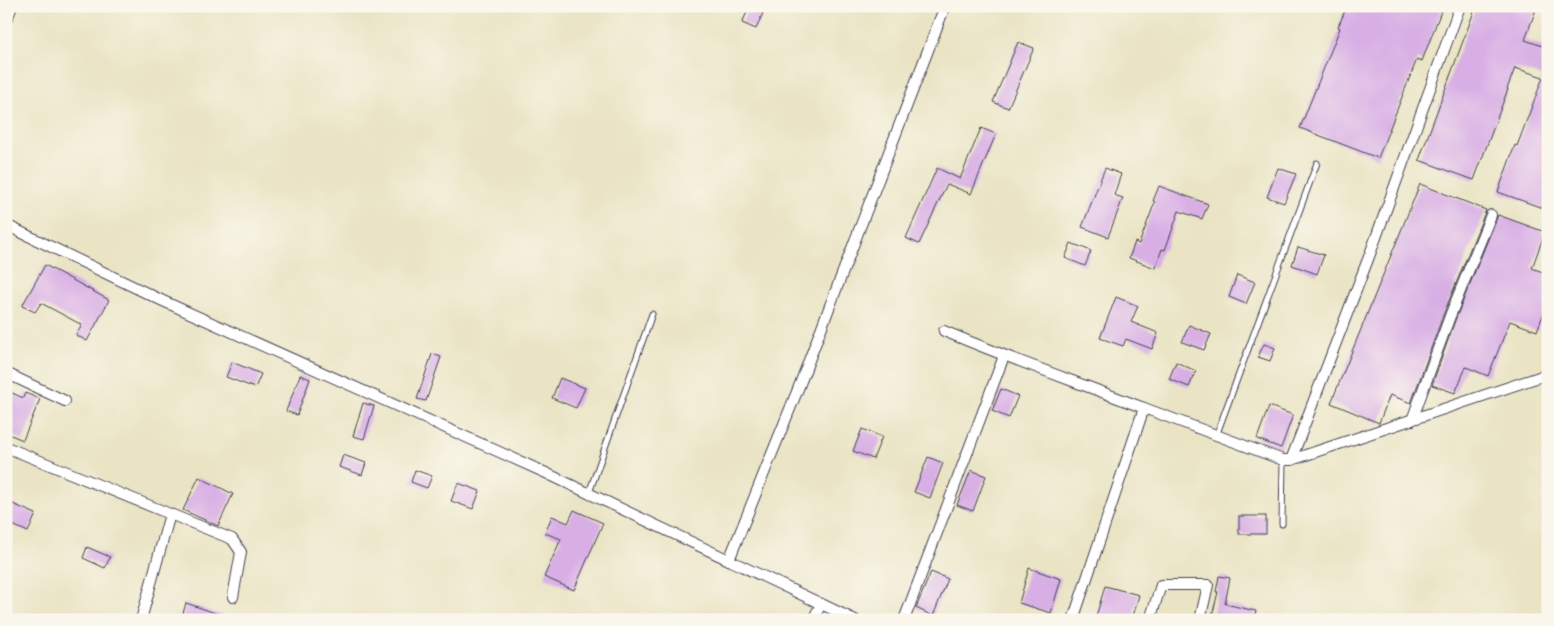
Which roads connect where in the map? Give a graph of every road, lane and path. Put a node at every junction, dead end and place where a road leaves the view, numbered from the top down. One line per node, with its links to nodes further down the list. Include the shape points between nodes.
1 (11, 6): 4 (street)
2 (945, 6): 22 (street)
3 (1460, 6): 18 (street, via 1370,254)
4 (6, 19)
5 (1317, 163): 16 (lane)
6 (1490, 215): 15 (street)
7 (6, 225): 19 (street, via 163,301)
8 (652, 314): 19 (lane)
9 (944, 331): 10 (street)
10 (1004, 356): 14 (street); 28 (street)
11 (6, 373): 13 (street)
12 (1548, 374): 15 (street)
13 (66, 401)
14 (1144, 408): 16 (street); 29 (street)
15 (1412, 420): 18 (street)
16 (1216, 436): 18 (street)
17 (6, 446): 20 (street)
18 (1287, 460): 21 (lane)
19 (589, 493): 22 (street)
20 (170, 514): 23 (street, via 232,539 241,552); 25 (street)
21 (1282, 524)
22 (729, 560): 24 (street)
23 (233, 597)
24 (820, 604): 26 (street); 27 (street)
25 (141, 620)
26 (813, 620)
27 (855, 620)
28 (904, 620)
29 (1074, 620)
30 (1150, 620): 31 (street, via 1162,585 1208,585)
31 (1200, 620)

